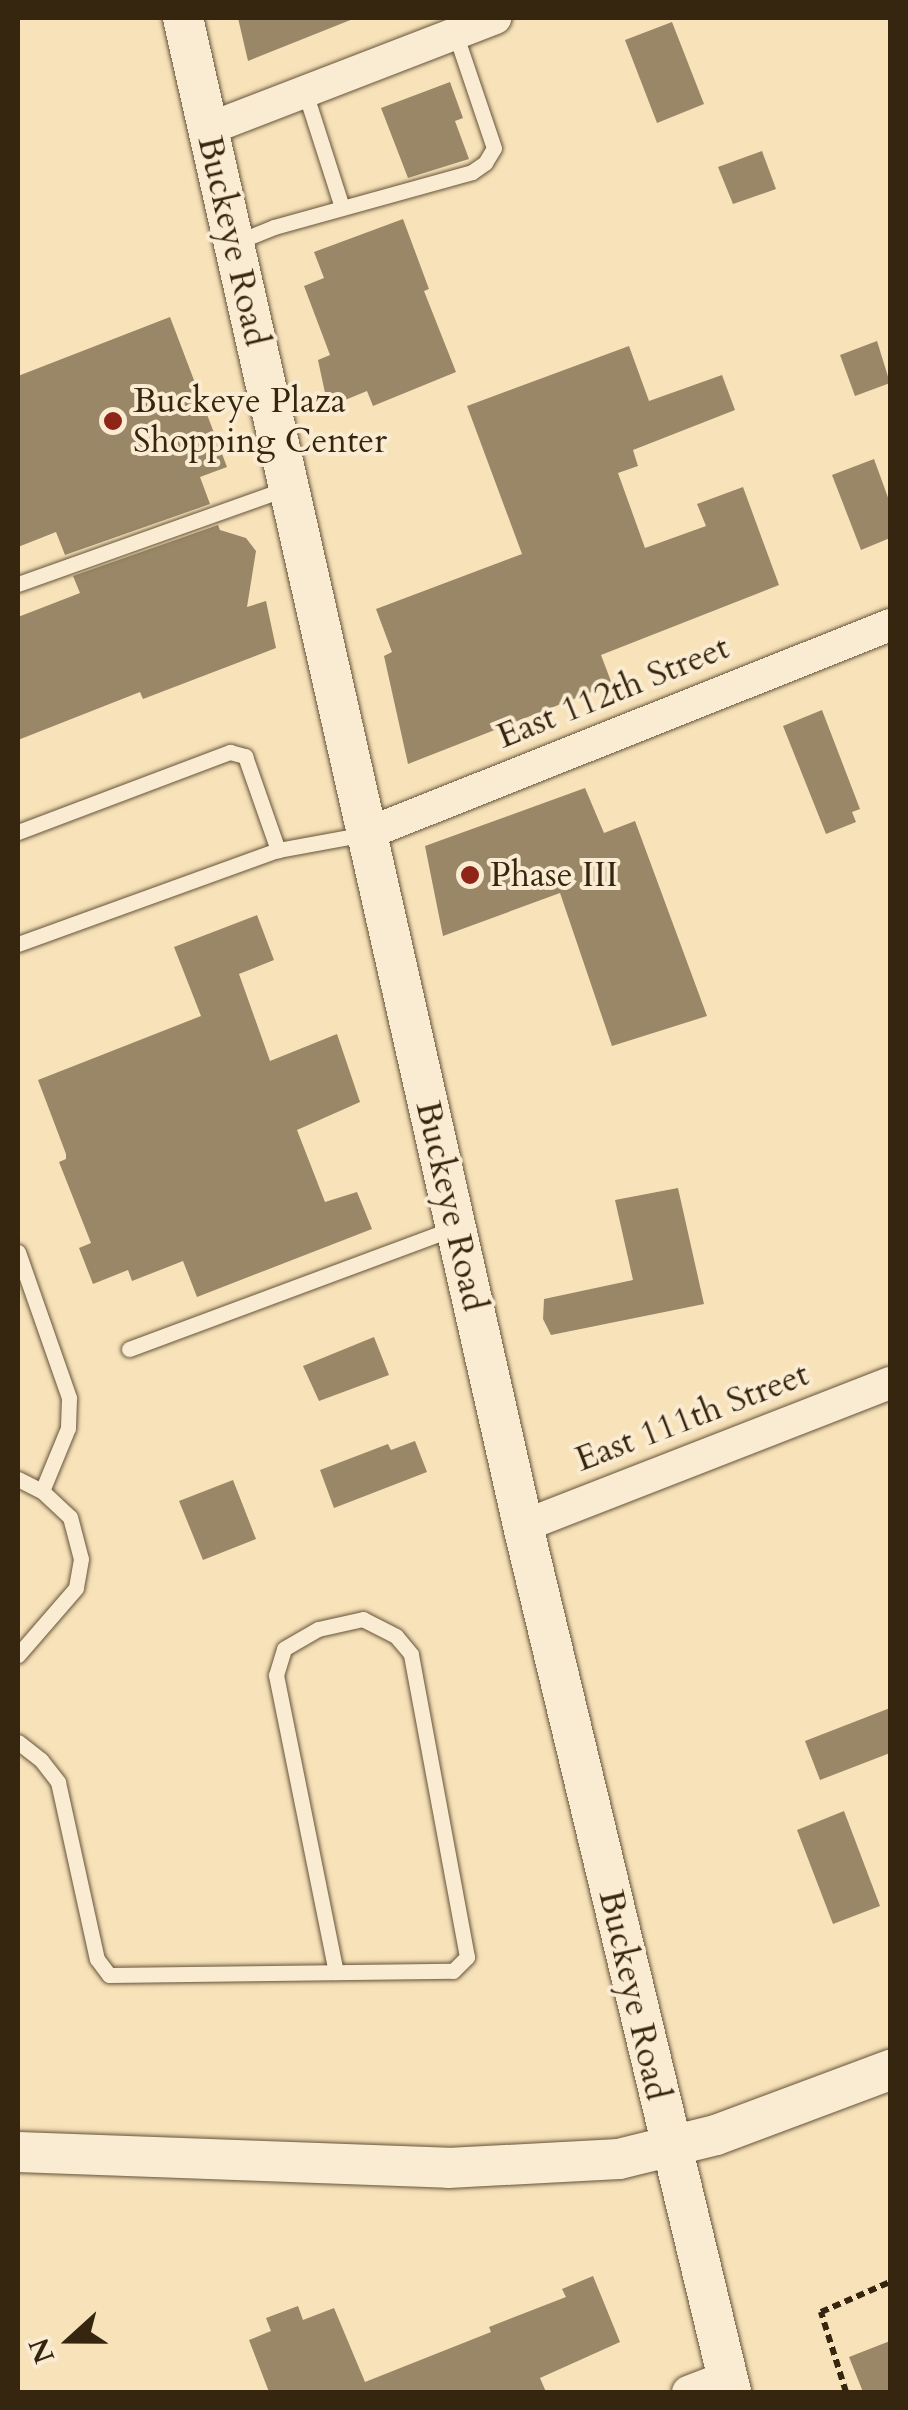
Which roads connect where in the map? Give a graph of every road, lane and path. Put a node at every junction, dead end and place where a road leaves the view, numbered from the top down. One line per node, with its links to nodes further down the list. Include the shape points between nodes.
1 (182, 18): 5 (street, Buckeye Road)
2 (495, 18): 3 (street)
3 (455, 33): 4 (street); 6 (lane, via 494,148 485,163)
4 (305, 92): 5 (street); 6 (lane)
5 (208, 130): 7 (street, Buckeye Road)
6 (342, 207): 7 (lane)
7 (233, 243): 8 (street, Buckeye Road)
8 (288, 488): 9 (lane); 12 (street, Buckeye Road)
9 (18, 584)
10 (890, 625): 12 (street, East 112th Street)
11 (18, 832): 13 (lane, via 230,752 244,756)
12 (366, 834): 13 (lane); 15 (street, Buckeye Road)
13 (278, 850): 14 (lane)
14 (18, 944)
15 (456, 1228): 17 (lane); 21 (street, Buckeye Road)
16 (18, 1252): 20 (lane, via 69,1398 68,1428)
17 (130, 1348)
18 (890, 1382): 21 (street, East 111th Street)
19 (18, 1479): 20 (lane)
20 (42, 1492): 22 (lane, via 70,1516 82,1559 76,1588)
21 (523, 1526): 26 (street, Buckeye Road)
22 (18, 1654)
23 (18, 1742): 24 (lane, via 58,1782 97,1959 110,1974)
24 (336, 1972): 24 (lane, via 453,1971 466,1957 411,1654 396,1636 364,1619 318,1629 284,1649 276,1675)
25 (890, 2070): 26 (street)
26 (670, 2148): 27 (street, via 619,2159 448,2168); 29 (street, Buckeye Road)
27 (18, 2152)
28 (890, 2282): 31 (path, via 821,2312)
29 (729, 2385): 30 (street)
30 (688, 2392)
31 (846, 2392)

